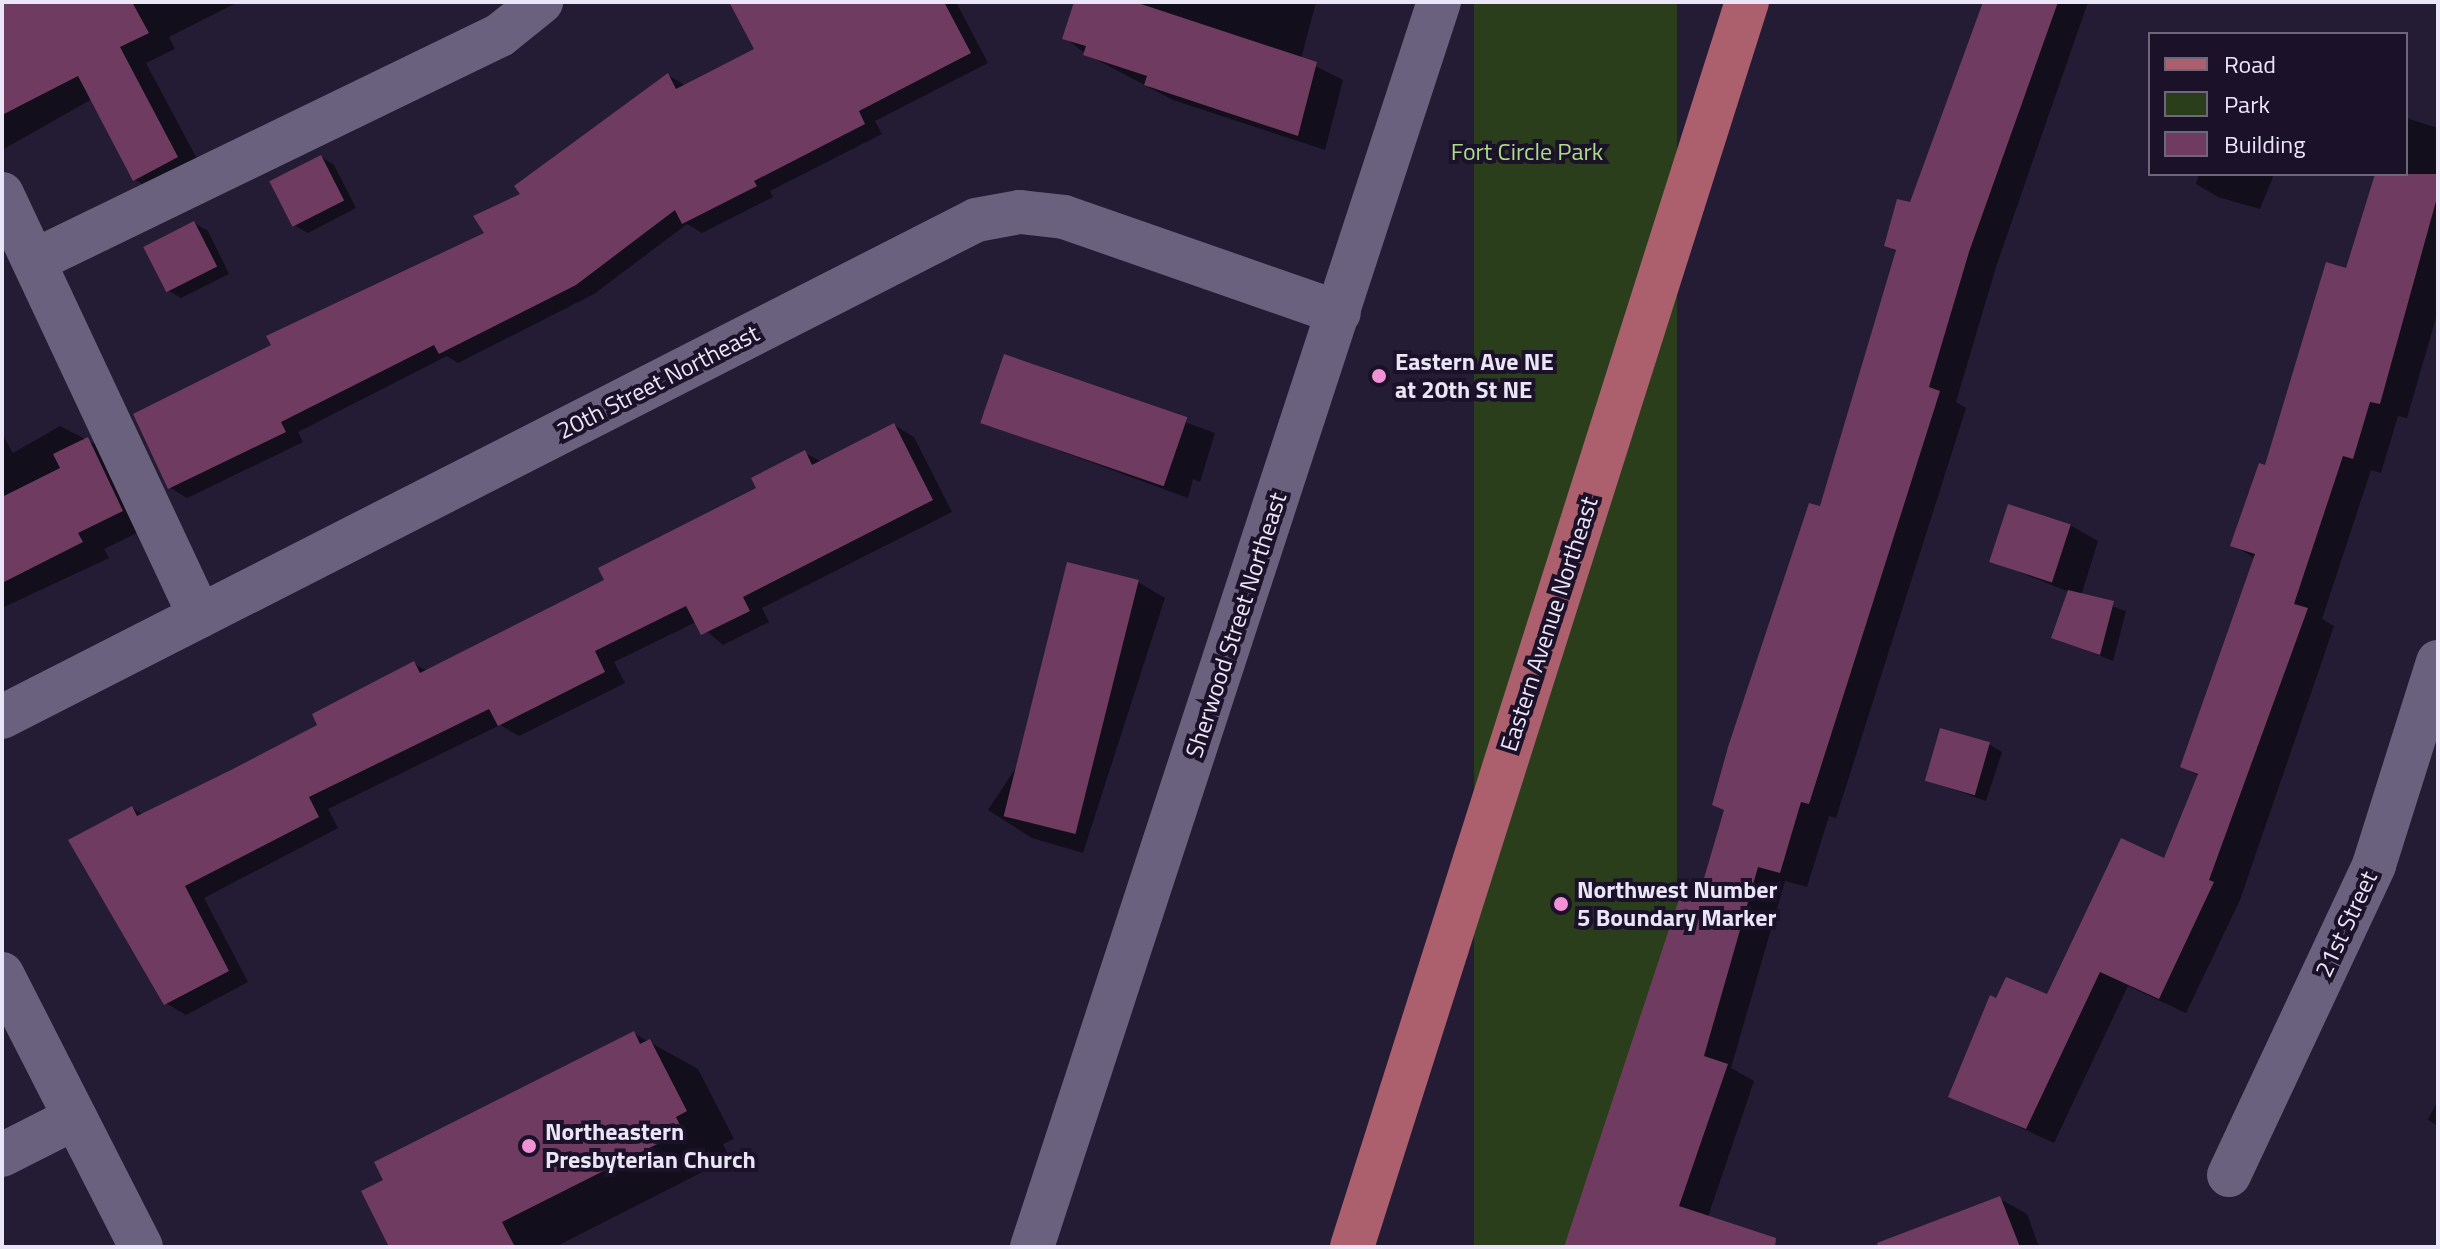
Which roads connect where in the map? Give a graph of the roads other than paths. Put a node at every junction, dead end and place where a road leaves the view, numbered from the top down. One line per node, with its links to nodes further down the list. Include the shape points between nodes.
1 (541, 2): 5 (street, via 500,35)
2 (1439, 2): 6 (street, Sherwood Street Northeast)
3 (1747, 2): 16 (main road, Eastern Avenue Northeast)
4 (2, 194): 5 (street)
5 (36, 260): 7 (street)
6 (1339, 313): 7 (street, 20th Street Northeast, via 1064,217 998,214); 15 (street, Sherwood Street Northeast)
7 (200, 616): 9 (street, 20th Street Northeast)
8 (2438, 662): 13 (street, 21st Street, via 2374,865)
9 (2, 717)
10 (2, 974): 11 (street)
11 (75, 1118): 12 (street); 14 (street)
12 (2, 1155)
13 (2229, 1175)
14 (141, 1247)
15 (1032, 1247)
16 (1352, 1247)

